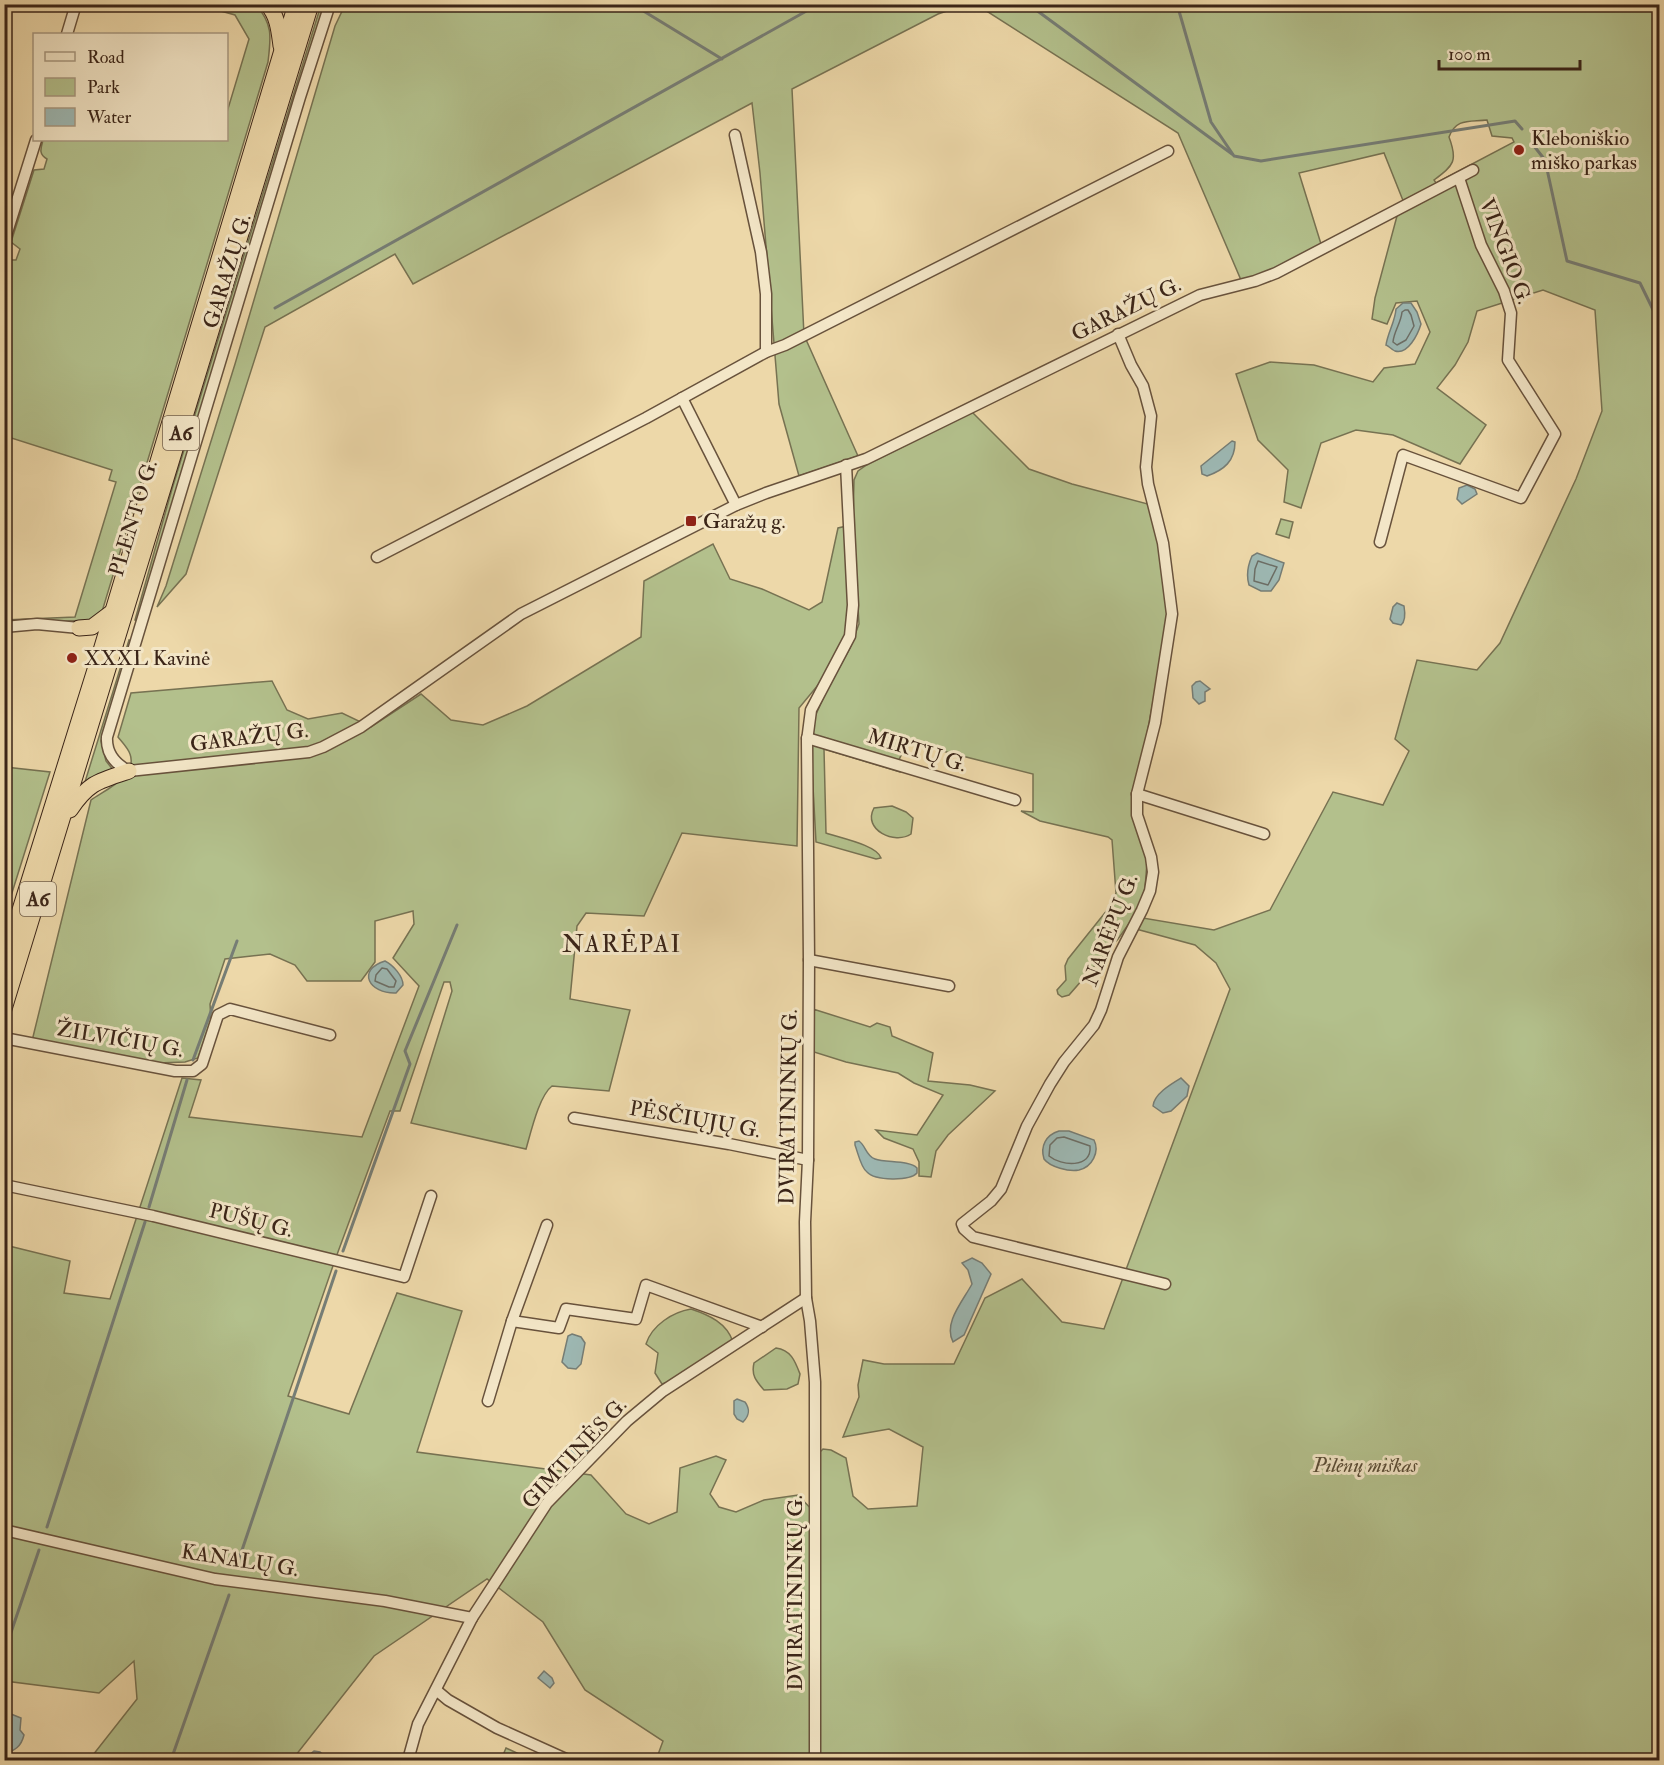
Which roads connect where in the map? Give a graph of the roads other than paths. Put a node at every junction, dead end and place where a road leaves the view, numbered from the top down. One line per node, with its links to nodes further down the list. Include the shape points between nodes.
1 (76, 4): 6 (street)
2 (267, 4): 7 (highway, via 277,21)
3 (296, 4): 7 (highway, PLENTO G. / A6)
4 (311, 4): 29 (highway, PLENTO G. / A6)
5 (330, 4): 26 (street, GARAŽŲ G., via 107,737 111,758)
6 (67, 33)
7 (282, 51): 21 (highway, PLENTO G. / A6)
8 (735, 135): 15 (street, via 761,252)
9 (36, 141): 13 (street)
10 (1168, 151): 15 (street)
11 (1473, 170): 12 (street, GARAŽŲ G.)
12 (1459, 178): 14 (street, GARAŽŲ G., via 1276,273 1200,294); 19 (street, VINGIO G., via 1481,245 1511,313 1508,360 1555,434 1521,498 1403,455)
13 (4, 242)
14 (1118, 334): 17 (street, GARAŽŲ G., via 866,459); 27 (street, NARĖPŲ G., via 1143,386 1151,416 1146,467 1163,543 1172,614 1155,723)
15 (766, 352): 16 (street)
16 (682, 398): 18 (street); 20 (street)
17 (846, 465): 18 (street, GARAŽŲ G.); 25 (street, DVIRATININKŲ G., via 853,605 850,636 811,710)
18 (736, 505): 26 (street, GARAŽŲ G., via 521,614 361,726 323,747 309,752)
19 (1380, 542)
20 (377, 557)
21 (112, 612): 23 (highway, via 92,627); 24 (highway, PLENTO G. / A6)
22 (4, 627): 23 (street, via 31,624)
23 (79, 628): 24 (highway, via 89,637)
24 (99, 657): 32 (highway, PLENTO G. / A6)
25 (807, 738): 28 (street, MIRTŲ G.); 31 (street, DVIRATININKŲ G.)
26 (129, 771): 29 (highway, via 86,788)
27 (1137, 794): 30 (street); 42 (street, NARĖPŲ G., via 1137,815 1151,857 1150,891 1118,957 1101,1010 1050,1084 1001,1189 962,1224 973,1237)
28 (1015, 800)
29 (60, 826): 34 (highway, PLENTO G. / A6)
30 (1264, 834)
31 (809, 960): 33 (street); 38 (street, DVIRATININKŲ G.)
32 (4, 961)
33 (949, 986)
34 (4, 1009)
35 (330, 1035): 36 (street, ŽILVIČIŲ G., via 230,1009 218,1015 202,1064 194,1071 174,1071)
36 (4, 1038)
37 (574, 1118): 38 (street, PĖSČIŲJŲ G.)
38 (808, 1160): 43 (street, DVIRATININKŲ G.)
39 (4, 1185): 40 (street, PUŠŲ G., via 153,1216 404,1277)
40 (431, 1196)
41 (547, 1225): 44 (street)
42 (1164, 1284)
43 (806, 1298): 45 (street, GIMTINĖS G.); 52 (street, DVIRATININKŲ G., via 815,1382)
44 (512, 1321): 45 (street, via 559,1328 566,1309 636,1320 646,1285); 46 (street)
45 (762, 1327): 48 (street, GIMTINĖS G., via 663,1391 627,1421 547,1503)
46 (488, 1401)
47 (4, 1530): 48 (street, KANALŲ G., via 215,1579 385,1601)
48 (472, 1618): 49 (street, GIMTINĖS G.)
49 (436, 1690): 50 (street, GIMTINĖS G., via 418,1724); 51 (street, via 496,1728)
50 (408, 1761)
51 (568, 1761)
52 (815, 1761)

